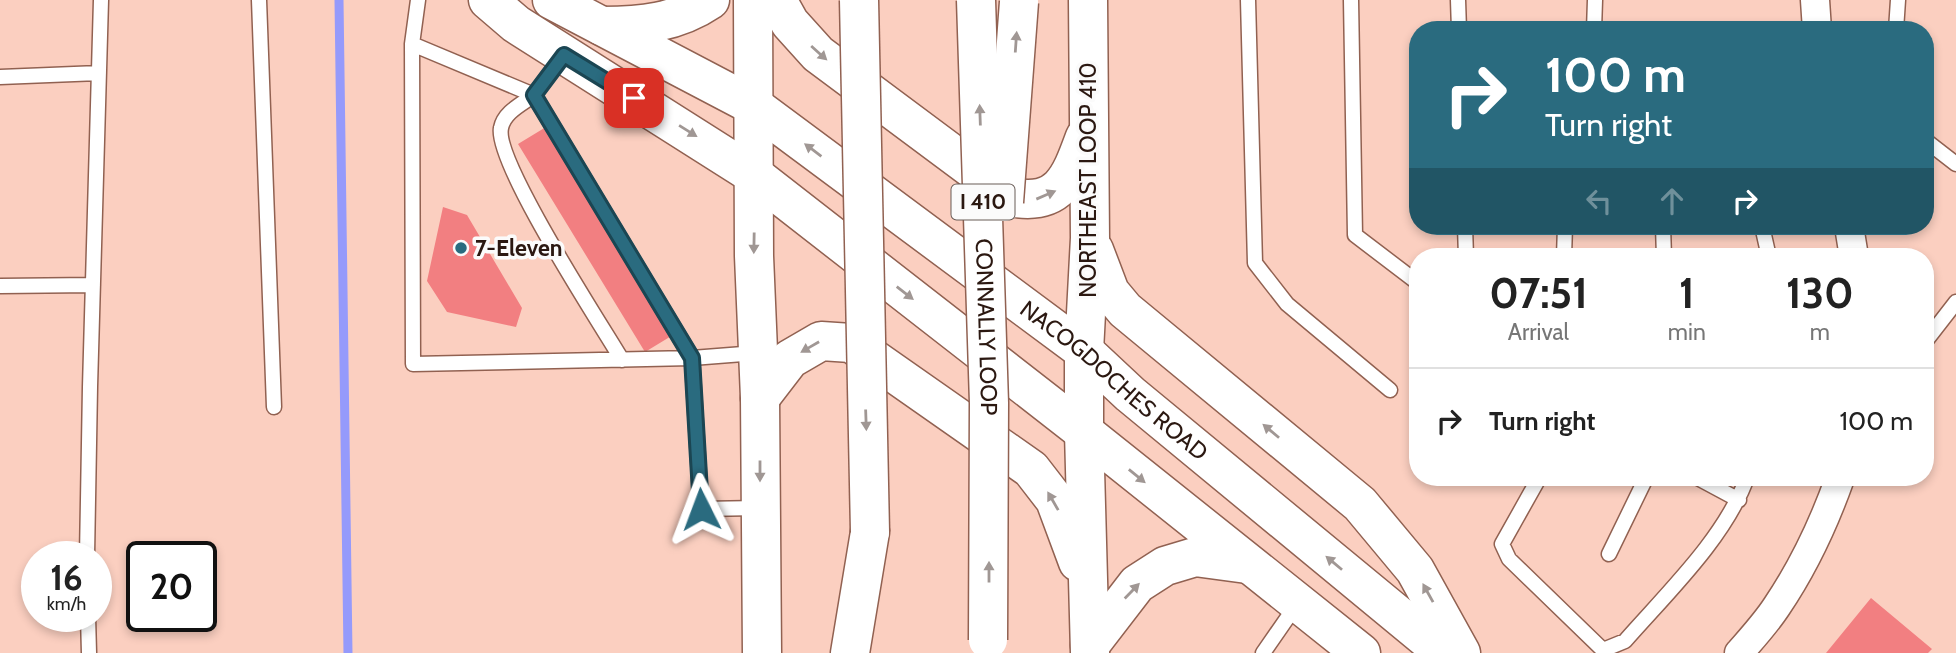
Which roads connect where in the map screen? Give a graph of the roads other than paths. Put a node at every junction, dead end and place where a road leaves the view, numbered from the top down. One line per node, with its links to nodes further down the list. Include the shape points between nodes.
1 (102, 0): 26 (lane)
2 (259, 0): 47 (lane)
3 (418, 0): 24 (lane)
4 (488, 0): 25 (main road)
5 (710, 0): 23 (main road, via 665,21)
6 (753, 0): 29 (main road)
7 (777, 0): 30 (main road, one-way to 30, via 790,23 818,54 1010,197 1028,201 1047,197 1063,186)
8 (859, 0): 56 (main road, one-way to 56, bridge)
9 (976, 0): 46 (main road, CONNALLY LOOP / I 410, one-way to 9, bridge)
10 (1088, 0): 30 (main road, NORTHEAST LOOP 410)
11 (1248, 0): 44 (lane, via 1255,262 1287,304)
12 (1351, 0): 35 (lane, via 1355,234)
13 (1458, 0): 19 (lane)
14 (1595, 0): 20 (lane)
15 (1815, 0): 21 (street)
16 (1898, 0): 22 (lane)
17 (1019, 1): 46 (main road, one-way to 17, bridge)
18 (559, 2): 23 (main road, NACOGDOCHES ROAD)
19 (1459, 21)
20 (1594, 21)
21 (1816, 21)
22 (1897, 21)
23 (601, 26): 29 (main road, NACOGDOCHES ROAD)
24 (412, 44): 28 (lane); 43 (lane, via 413,364)
25 (564, 55): 28 (lane); 33 (main road, one-way to 33)
26 (99, 73): 27 (lane); 36 (lane)
27 (0, 77)
28 (534, 95): 42 (lane); 43 (lane, via 509,113 500,130 506,156 522,193)
29 (754, 106): 33 (main road); 40 (main road, NACOGDOCHES ROAD, one-way to 29)
30 (1090, 125): 34 (main road, NORTHEAST LOOP 410)
31 (1934, 147): 32 (lane)
32 (1956, 164)
33 (754, 175): 41 (main road, one-way to 41); 48 (main road, one-way to 48)
34 (1090, 238): 40 (main road, NORTHEAST LOOP 410); 72 (main road, one-way to 34, via 1415,570 1360,504 1125,310 1110,292)
35 (1409, 276)
36 (93, 285): 37 (lane); 57 (lane)
37 (0, 286)
38 (1956, 302): 39 (lane)
39 (1934, 330)
40 (1084, 351): 48 (main road, NORTHEAST LOOP 410); 71 (main road, NACOGDOCHES ROAD, one-way to 40)
41 (758, 353): 42 (lane); 45 (main road)
42 (692, 358): 43 (lane); 55 (lane, via 701,509)
43 (622, 360)
44 (1390, 390)
45 (760, 398): 55 (main road, one-way to 55); 60 (main road, one-way to 45, via 1055,500 1031,469 851,343 821,341 790,359)
46 (989, 403): 63 (main road, CONNALLY LOOP / I 410, one-way to 46, bridge)
47 (274, 407)
48 (1084, 432): 59 (main road, one-way to 59); 60 (main road, NORTHEAST LOOP 410)
49 (1535, 486): 54 (lane, via 1502,544 1509,559 1603,650 1625,641 1724,525)
50 (1642, 486): 58 (lane)
51 (1713, 486): 54 (lane)
52 (1744, 486): 54 (lane)
53 (1837, 486): 73 (street, via 1804,562 1776,608)
54 (1739, 500)
55 (760, 508): 66 (main road)
56 (870, 532): 67 (main road); 68 (main road)
57 (87, 541)
58 (1609, 554)
59 (1250, 564): 61 (main road); 64 (main road, one-way to 59, via 1137,584 1165,566 1195,557)
60 (1087, 587): 64 (main road, NORTHEAST LOOP 410)
61 (1298, 603): 69 (lane); 70 (main road)
62 (88, 632): 65 (lane)
63 (988, 647)
64 (1090, 649)
65 (89, 653)
66 (762, 653)
67 (850, 653)
68 (872, 653)
69 (1263, 653)
70 (1361, 653)
71 (1444, 653)
72 (1461, 653)
73 (1739, 653)

